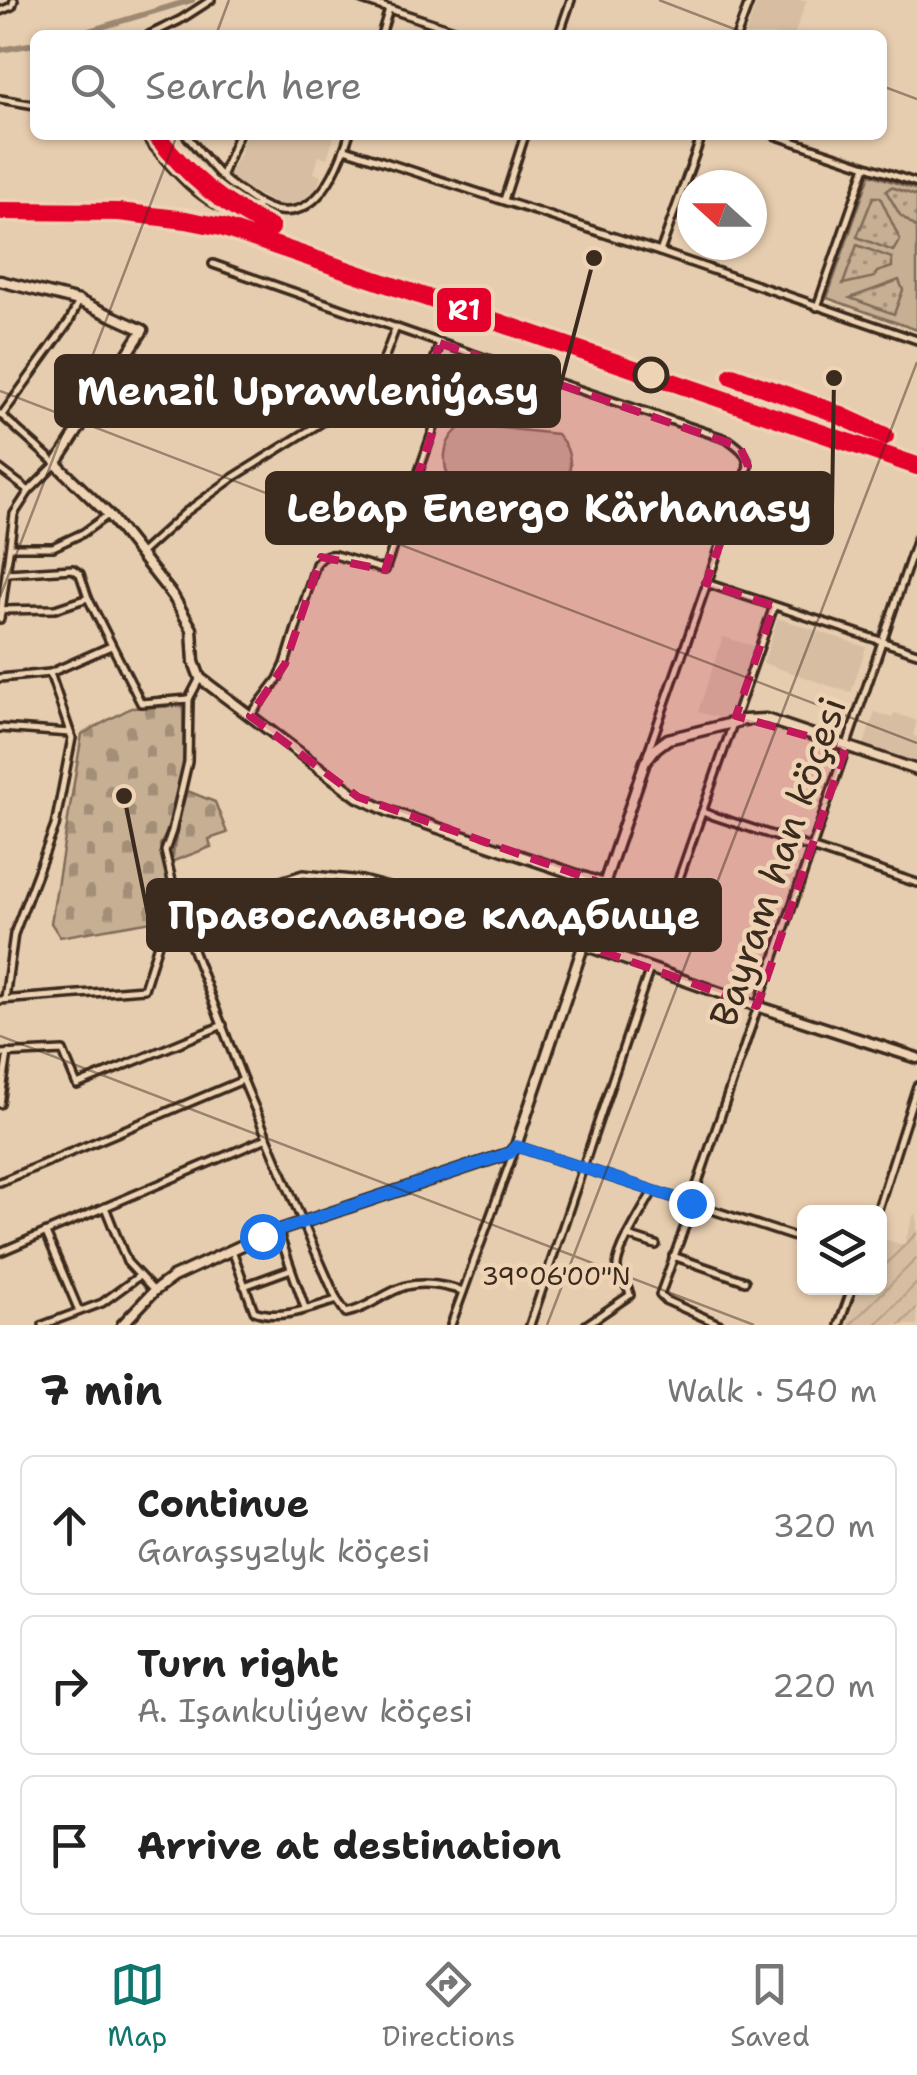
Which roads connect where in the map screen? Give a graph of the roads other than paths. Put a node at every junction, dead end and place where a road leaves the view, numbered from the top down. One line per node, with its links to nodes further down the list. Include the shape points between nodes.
1 (14, 0): 7 (street)
2 (211, 0): 8 (street)
3 (362, 0): 6 (street)
4 (571, 0): 11 (street)
5 (750, 0): 12 (street)
6 (390, 9): 9 (street); 10 (street)
7 (0, 11)
8 (159, 30)
9 (383, 30)
10 (454, 30)
11 (561, 30)
12 (739, 30)
13 (0, 100): 14 (street)
14 (30, 104)
15 (148, 140): 27 (street, via 186,183 218,205 239,212)
16 (190, 140): 24 (street)
17 (236, 140): 24 (street)
18 (348, 140): 22 (street)
19 (523, 140): 26 (street)
20 (700, 140): 28 (street)
21 (789, 140): 23 (street)
22 (345, 149): 26 (street); 27 (street, via 320,197 295,212)
23 (866, 166): 25 (street); 32 (street)
24 (221, 177): 27 (street)
25 (917, 183)
26 (504, 200): 28 (street)
27 (258, 205)
28 (660, 252): 32 (street)
29 (213, 264): 33 (street)
30 (0, 281): 31 (main road)
31 (79, 301): 36 (street); 37 (main road, via 144,330)
32 (817, 307): 34 (street)
33 (396, 327): 35 (street); 44 (street, via 366,404 332,416 234,477)
34 (917, 340)
35 (440, 344): 46 (street, via 729,440 744,452 748,466); 58 (street, via 430,373 445,396 385,570 335,555 321,558 278,679)
36 (0, 416): 37 (street)
37 (56, 464): 39 (street); 40 (main road)
38 (0, 470): 39 (street)
39 (29, 492): 43 (street, via 14,514)
40 (108, 514): 43 (street, via 53,547); 44 (main road)
41 (917, 539): 51 (street, Bayram han köçesi)
42 (0, 544): 43 (street)
43 (10, 546): 45 (street)
44 (141, 553): 56 (main road, via 192,629)
45 (4, 572): 47 (street, via 73,570); 49 (street)
46 (706, 583): 48 (street); 63 (street)
47 (88, 598): 49 (street, via 55,610); 52 (street)
48 (774, 606): 51 (street); 59 (street)
49 (1, 610): 50 (street)
50 (0, 620)
51 (882, 641): 53 (street); 62 (street, Bayram han köçesi)
52 (112, 646): 54 (street); 57 (street, via 140,703)
53 (917, 652)
54 (50, 672): 55 (street); 61 (street)
55 (0, 678)
56 (200, 678): 57 (street); 58 (main road)
57 (189, 699): 70 (street, via 188,762 165,851)
58 (250, 716): 68 (main road, via 358,797)
59 (734, 723): 62 (main road, via 766,719); 63 (main road, via 668,740); 65 (street)
60 (0, 728): 61 (street)
61 (70, 733): 73 (street, via 55,826 14,934)
62 (846, 747): 64 (main road); 66 (street, Bayram han köçesi)
63 (644, 762): 68 (main road)
64 (917, 770)
65 (702, 812): 66 (street); 69 (street)
66 (811, 848): 67 (street); 74 (street, Bayram han köçesi)
67 (917, 883)
68 (604, 884): 71 (main road)
69 (677, 884)
70 (181, 919): 71 (street, via 304,874 362,880); 73 (street, via 162,928 144,988); 75 (street)
71 (584, 945): 72 (main road); 82 (main road)
72 (650, 966): 74 (main road); 83 (street)
73 (2, 1000)
74 (758, 1006): 77 (main road); 86 (street, Bayram han köçesi)
75 (223, 1024): 76 (street, via 77,1085 63,1051); 78 (street)
76 (4, 1054): 80 (street)
77 (917, 1058)
78 (244, 1080): 81 (street); 84 (street)
79 (917, 1086): 87 (street)
80 (0, 1104)
81 (268, 1138): 88 (street); 89 (street)
82 (516, 1146): 83 (street); 89 (main road); 103 (street)
83 (583, 1168): 85 (street); 111 (street)
84 (0, 1182)
85 (653, 1191): 86 (street); 92 (street)
86 (692, 1203): 93 (street); 97 (street, Bayram han köçesi)
87 (879, 1205)
88 (105, 1208): 91 (street); 99 (street, via 126,1262)
89 (302, 1223): 90 (main road); 105 (street)
90 (278, 1231): 95 (main road); 98 (street)
91 (46, 1233): 96 (street); 107 (street)
92 (628, 1236): 94 (street); 112 (street, via 616,1269 630,1295)
93 (797, 1238)
94 (656, 1245)
95 (232, 1250): 101 (street); 102 (main road)
96 (0, 1252)
97 (672, 1256): 100 (street); 113 (street, Bayram han köçesi, via 660,1295)
98 (291, 1269): 101 (street); 106 (street)
99 (139, 1276): 102 (street); 107 (street)
100 (746, 1281)
101 (244, 1286): 106 (street, via 254,1311 262,1314)
102 (154, 1291): 109 (main road)
103 (463, 1292): 105 (street, via 408,1286 349,1313); 110 (street)
104 (850, 1295): 114 (street)
105 (336, 1300): 106 (street)
106 (305, 1308)
107 (79, 1312): 108 (street)
108 (44, 1325)
109 (122, 1325)
110 (451, 1325)
111 (530, 1325)
112 (586, 1325)
113 (721, 1325)
114 (839, 1325)

